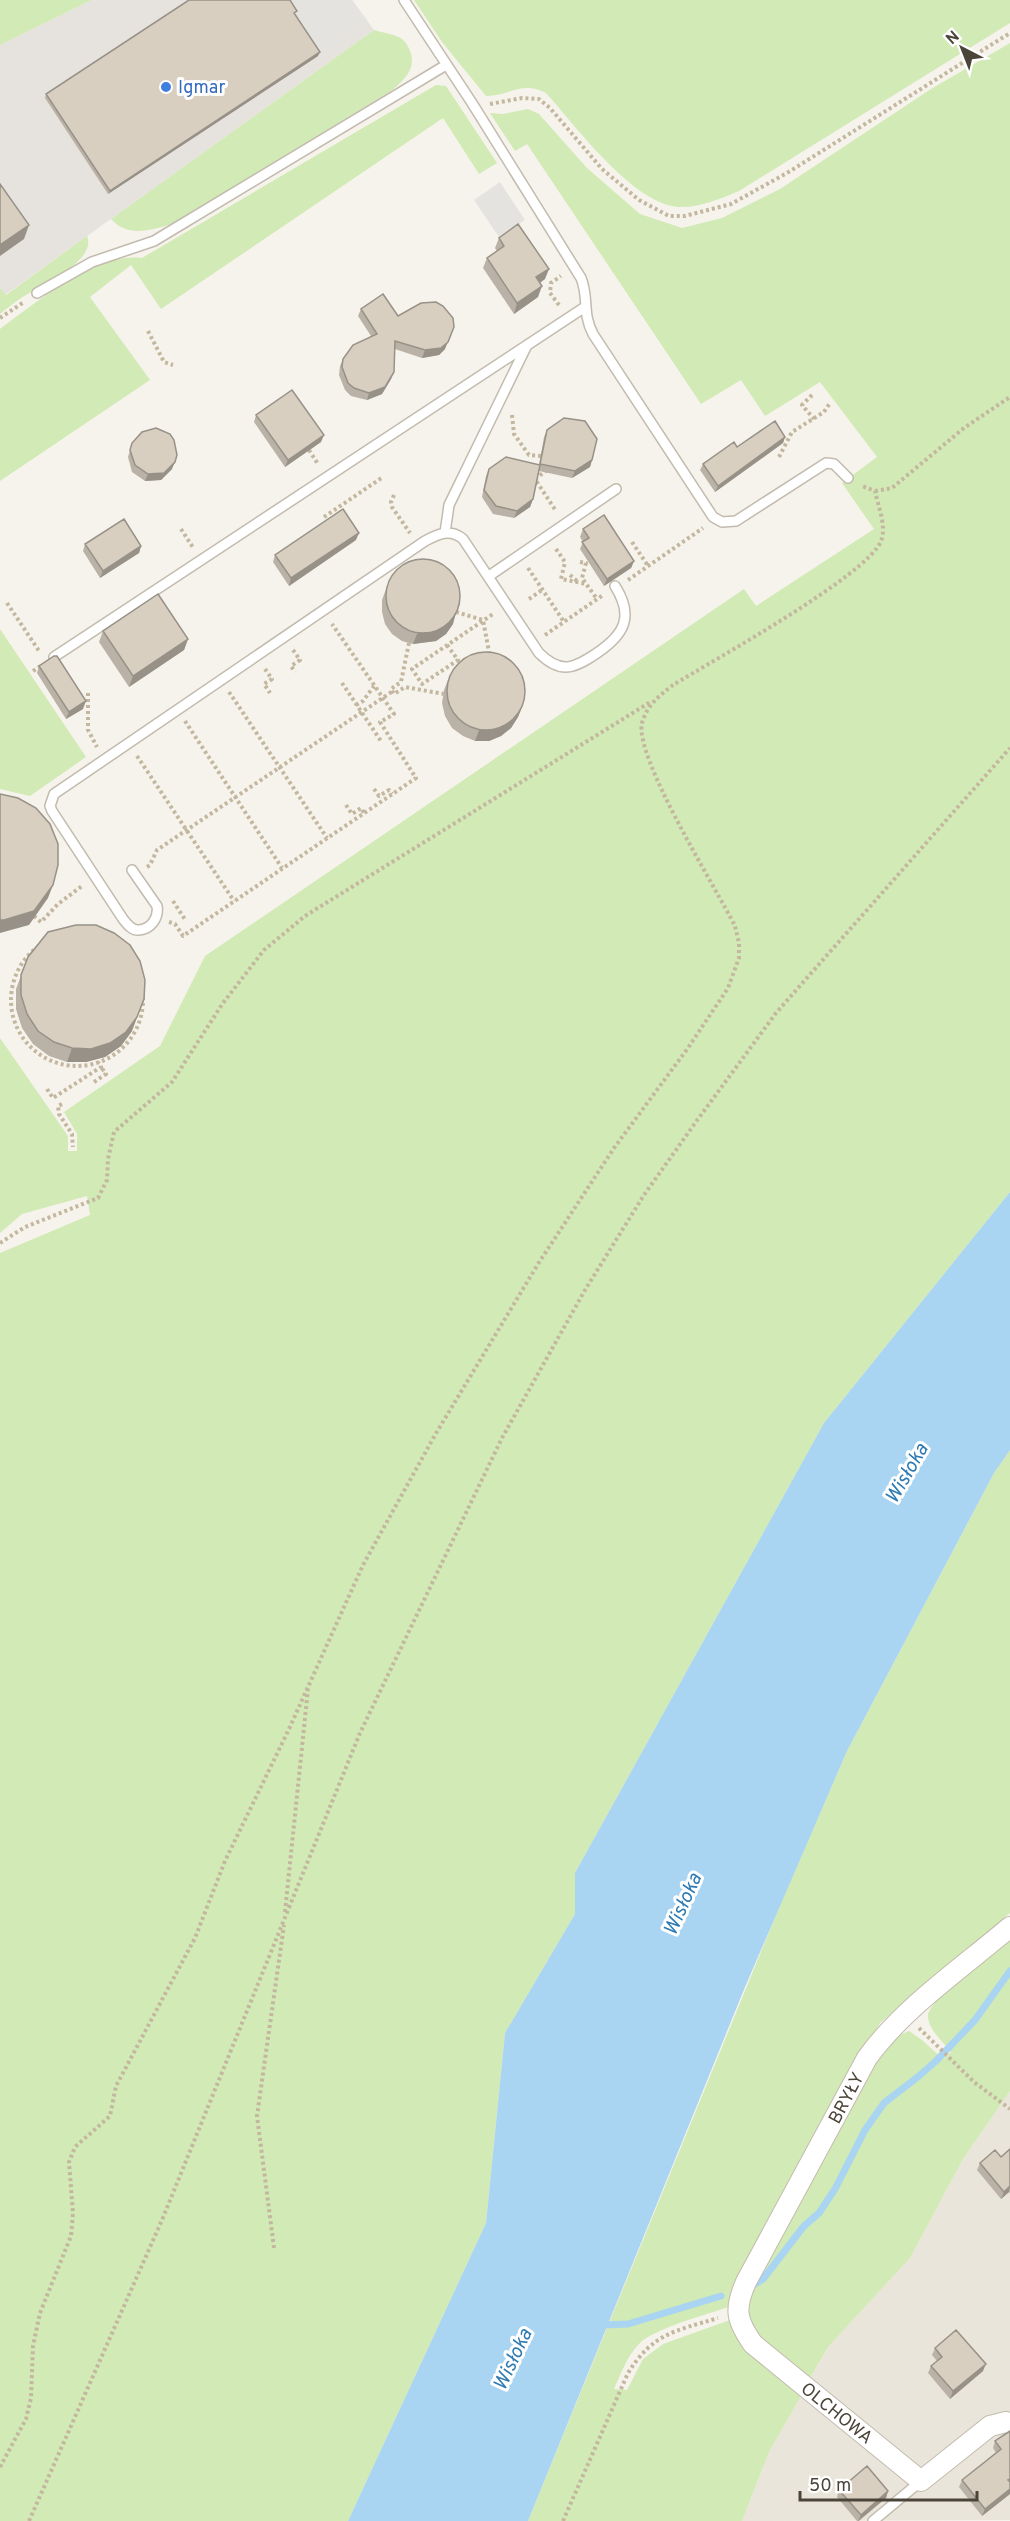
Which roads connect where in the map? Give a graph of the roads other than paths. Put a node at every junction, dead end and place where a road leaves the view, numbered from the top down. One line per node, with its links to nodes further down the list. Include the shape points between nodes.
1 (404, 0): 2 (lane)
2 (446, 65): 3 (lane, via 154,241 92,262); 4 (lane, via 581,278)
3 (37, 293)
4 (585, 307): 5 (lane); 6 (lane, via 588,326 717,520 736,521 826,463 834,464)
5 (528, 343): 8 (lane, via 449,505); 11 (lane)
6 (848, 478)
7 (616, 489): 9 (lane)
8 (445, 533): 9 (lane, via 463,539); 12 (lane, via 425,541 58,790 50,806 123,919 139,930 153,923 158,913)
9 (489, 576): 10 (lane, via 539,653 550,662 570,668 609,645 622,630 625,613)
10 (615, 586)
11 (54, 657)
12 (132, 870)
13 (1010, 1927): 14 (street, BRYŁY, via 906,2014 867,2058 746,2282 737,2302)
14 (738, 2311): 16 (street, OLCHOWA, via 753,2344)
15 (1010, 2423): 16 (street, via 990,2426)
16 (921, 2481): 17 (lane)
17 (873, 2521)

